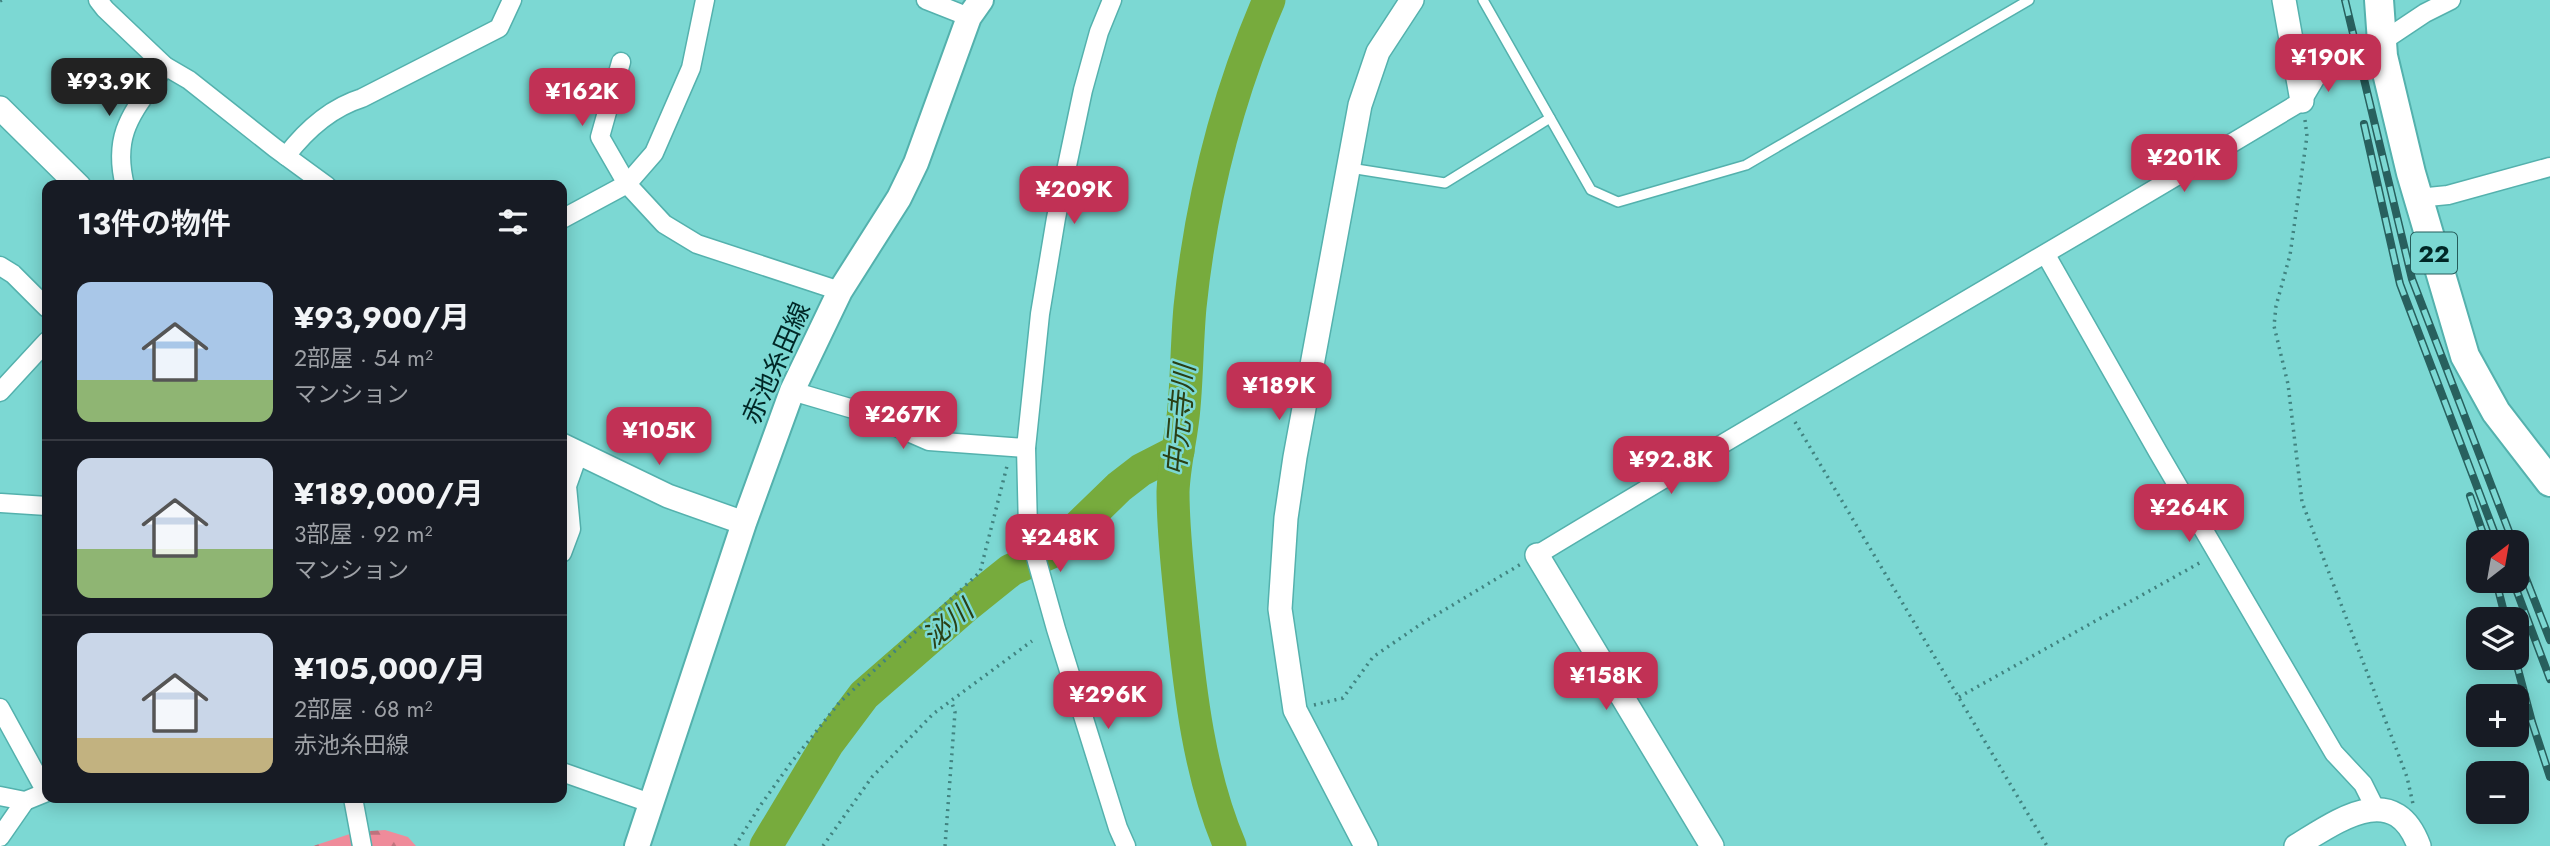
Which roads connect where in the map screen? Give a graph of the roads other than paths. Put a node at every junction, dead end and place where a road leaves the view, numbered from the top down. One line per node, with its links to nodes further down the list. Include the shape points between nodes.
1 (99, 0): 15 (street)
2 (512, 0): 20 (street, via 499,28 342,104)
3 (705, 0): 26 (street, via 691,68 654,153)
4 (926, 0): 12 (street)
5 (1112, 0): 36 (street, via 1083,90 1056,218)
6 (1412, 0): 22 (street, via 1378,52 1360,105)
7 (1483, 0): 19 (lane)
8 (2029, 0): 19 (lane, via 1746,165 1618,202 1591,190)
9 (2284, 0): 17 (street)
10 (2379, 0): 13 (main road, 22)
11 (2451, 0): 13 (street, via 2425,13)
12 (975, 8): 31 (main road, 赤池糸田線, via 916,163)
13 (2379, 52): 27 (main road, 22)
14 (621, 62): 26 (street, via 600,137)
15 (165, 66): 20 (street); 24 (street, via 121,139)
16 (2321, 69): 17 (street)
17 (2302, 101): 29 (street)
18 (0, 108): 23 (street)
19 (1550, 118): 22 (lane, via 1445,183)
20 (286, 156): 25 (street)
21 (2550, 167): 27 (street, via 2448,195)
22 (1349, 168): 60 (street, via 1295,457 1280,610 1295,710)
23 (73, 180)
24 (123, 180)
25 (319, 180)
26 (627, 184): 28 (street); 31 (street, via 664,224 697,244)
27 (2418, 198): 38 (main road, 22, via 2465,356 2496,412)
28 (567, 216)
29 (2046, 255): 45 (street); 54 (street, via 2334,753 2363,784)
30 (0, 266): 32 (street)
31 (840, 292): 34 (main road, 赤池糸田線)
32 (42, 303)
33 (42, 346): 35 (street)
34 (792, 391): 36 (street, via 860,411 929,441); 43 (main road, 赤池糸田線)
35 (0, 392)
36 (1019, 447): 59 (street, via 1028,528)
37 (570, 449): 39 (street); 43 (street, via 668,496)
38 (2550, 482)
39 (567, 486)
40 (567, 486): 44 (street, via 571,529)
41 (1, 503): 42 (street)
42 (42, 506)
43 (744, 523): 53 (main road, 赤池糸田線)
44 (567, 540)
45 (1537, 555): 61 (street)
46 (0, 708): 48 (street)
47 (567, 773): 53 (street)
48 (42, 783)
49 (42, 794): 51 (street)
50 (0, 796): 51 (street)
51 (25, 800): 55 (street)
52 (354, 803): 57 (street)
53 (650, 803): 58 (main road, 赤池糸田線)
54 (2375, 808): 56 (street, via 2395,815); 62 (street, via 2350,814)
55 (0, 836)
56 (2417, 842)
57 (362, 846)
58 (637, 846)
59 (1126, 846)
60 (1366, 846)
61 (1712, 846)
62 (2296, 846)

